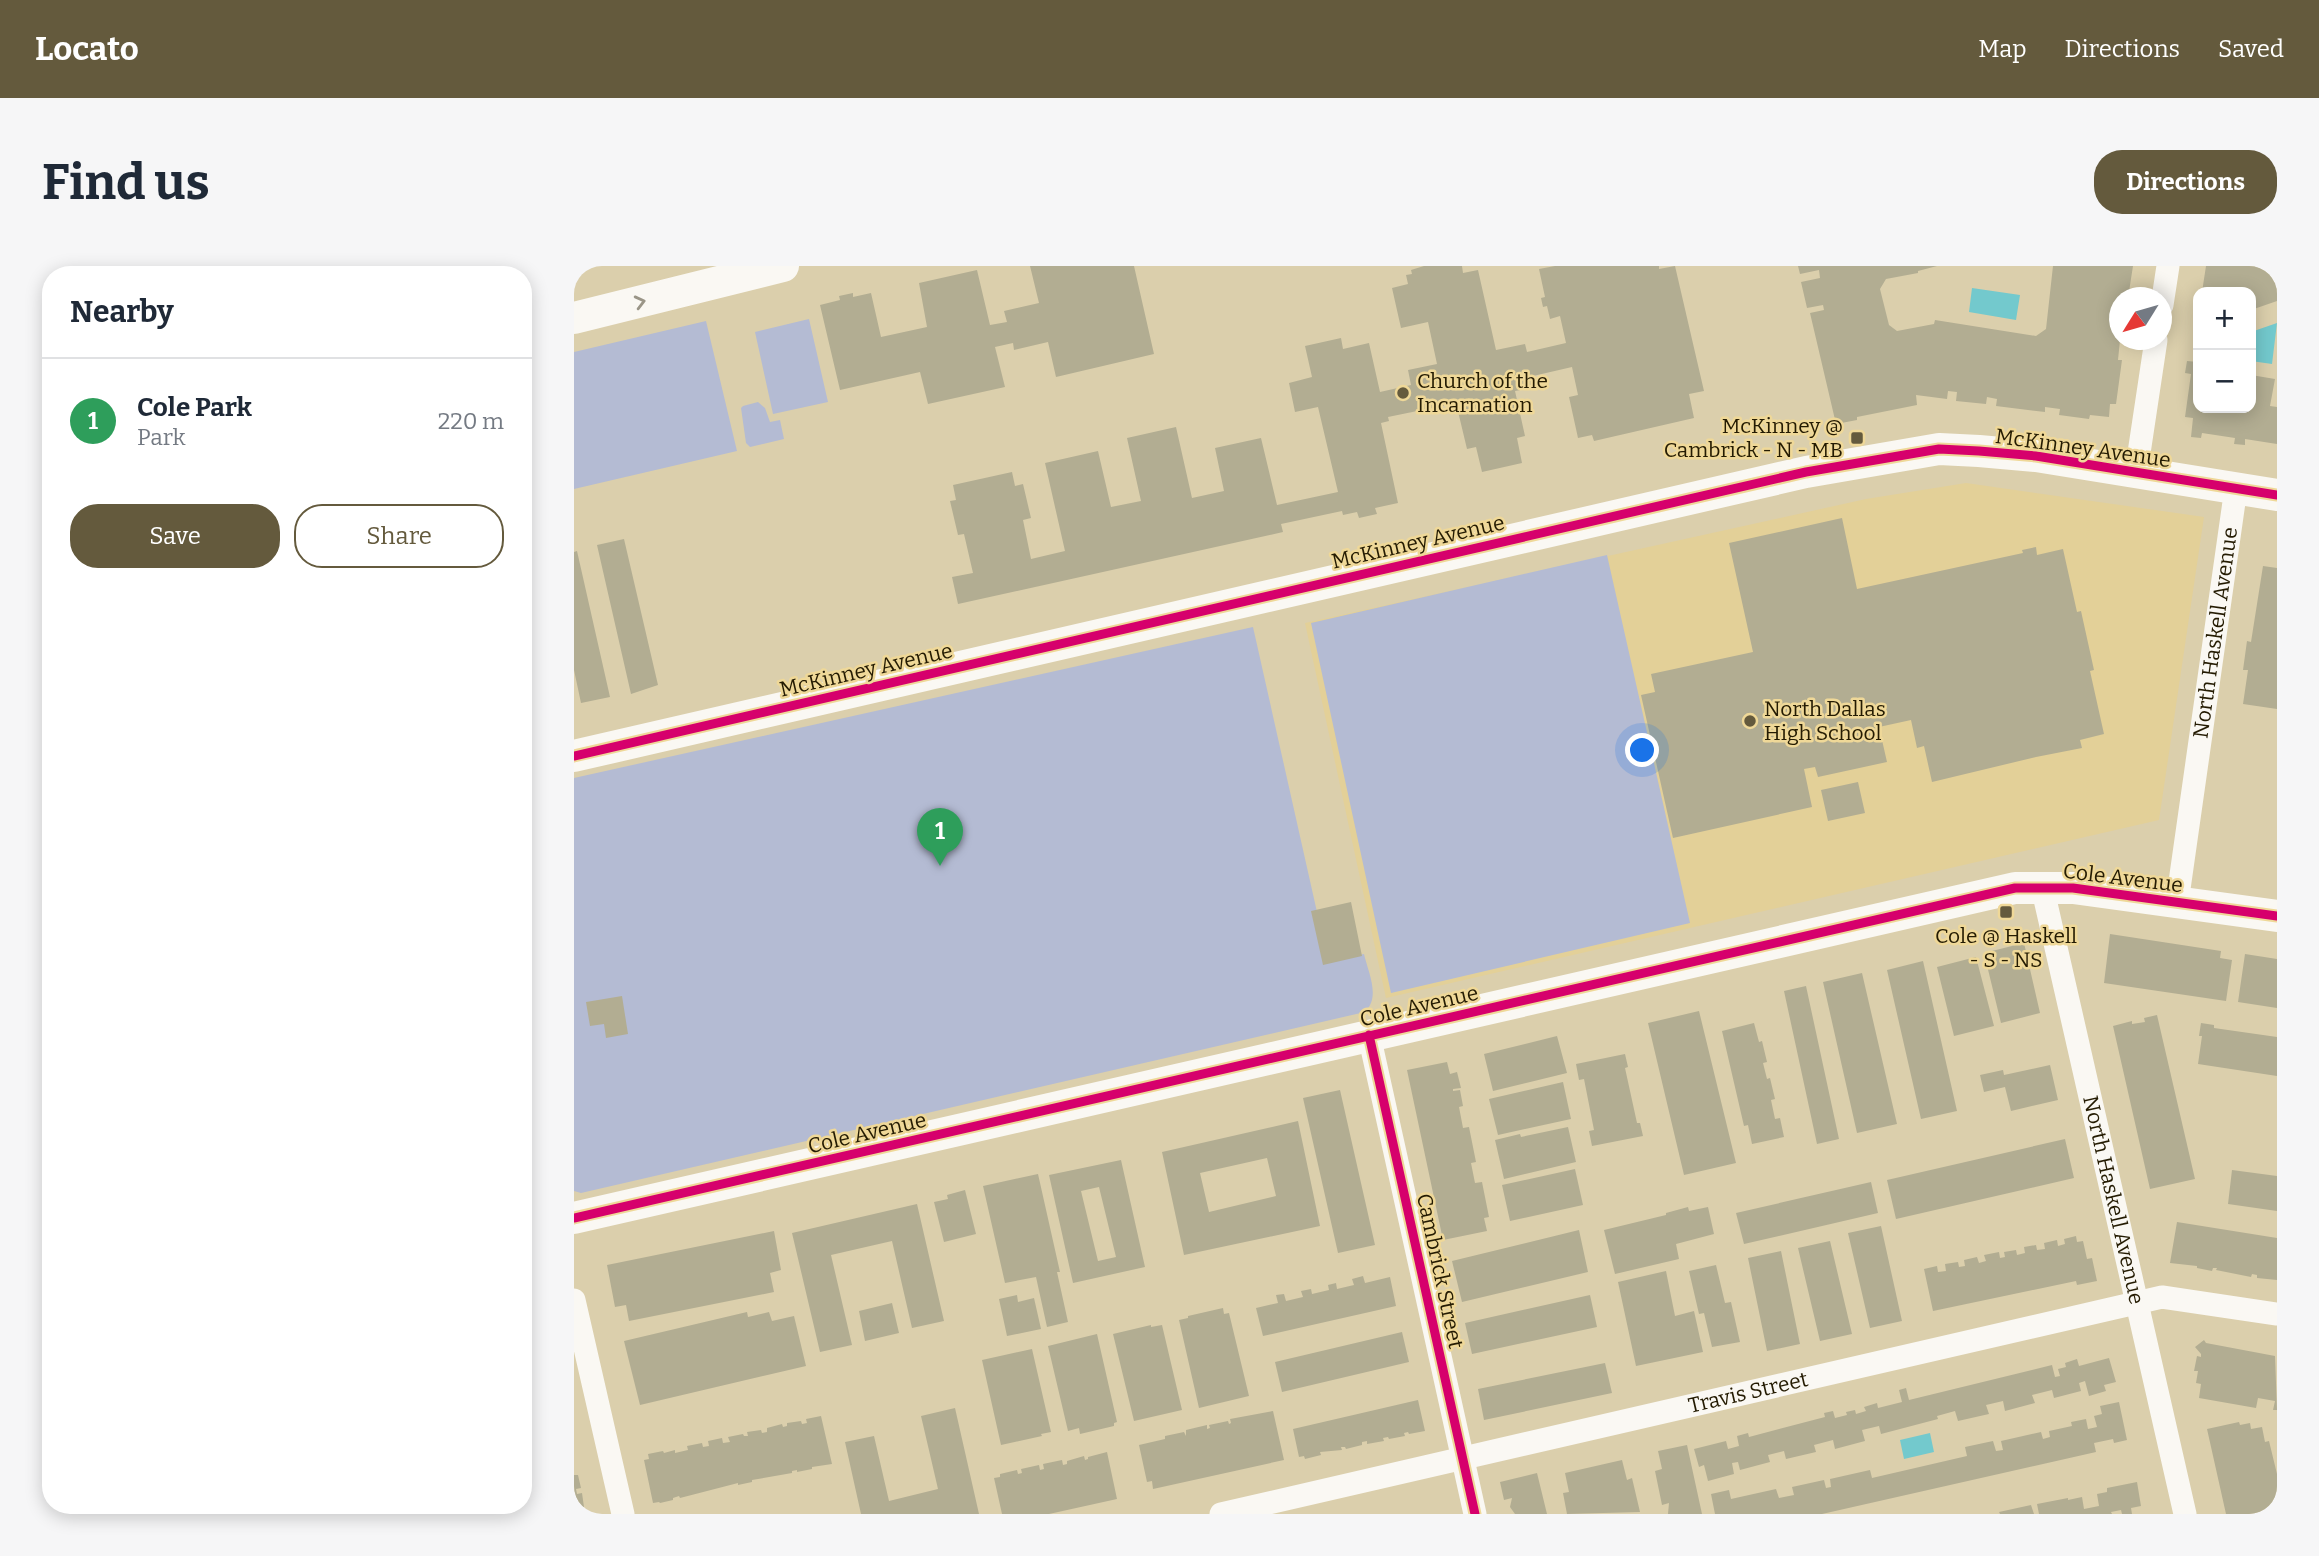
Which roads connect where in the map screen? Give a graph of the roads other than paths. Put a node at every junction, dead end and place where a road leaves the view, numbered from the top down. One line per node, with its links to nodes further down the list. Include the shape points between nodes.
1 (783, 266): 4 (street, one-way to 1)
2 (2168, 266): 3 (street)
3 (2164, 287)
4 (574, 318)
5 (2154, 350): 6 (street)
6 (2136, 473): 7 (street, McKinney Avenue); 9 (street, McKinney Avenue, via 1979,450 1939,449 1889,456 1461,550)
7 (2236, 488): 8 (street, McKinney Avenue); 11 (street, North Haskell Avenue)
8 (2277, 495)
9 (574, 756)
10 (2042, 886): 11 (street, Cole Avenue); 13 (street, Cole Avenue, via 2015,888); 16 (street, North Haskell Avenue)
11 (2178, 903): 12 (street, Cole Avenue)
12 (2277, 916)
13 (1369, 1035): 14 (street, Cole Avenue); 18 (street, Cambrick Street)
14 (574, 1218)
15 (574, 1300): 19 (street)
16 (2137, 1303): 17 (street, Travis Street, via 2162,1297); 18 (street, Travis Street); 22 (street, North Haskell Avenue)
17 (2277, 1314)
18 (1463, 1458): 20 (street, Travis Street); 21 (street, Cambrick Street)
19 (622, 1514)
20 (1221, 1514)
21 (1475, 1514)
22 (2185, 1514)

